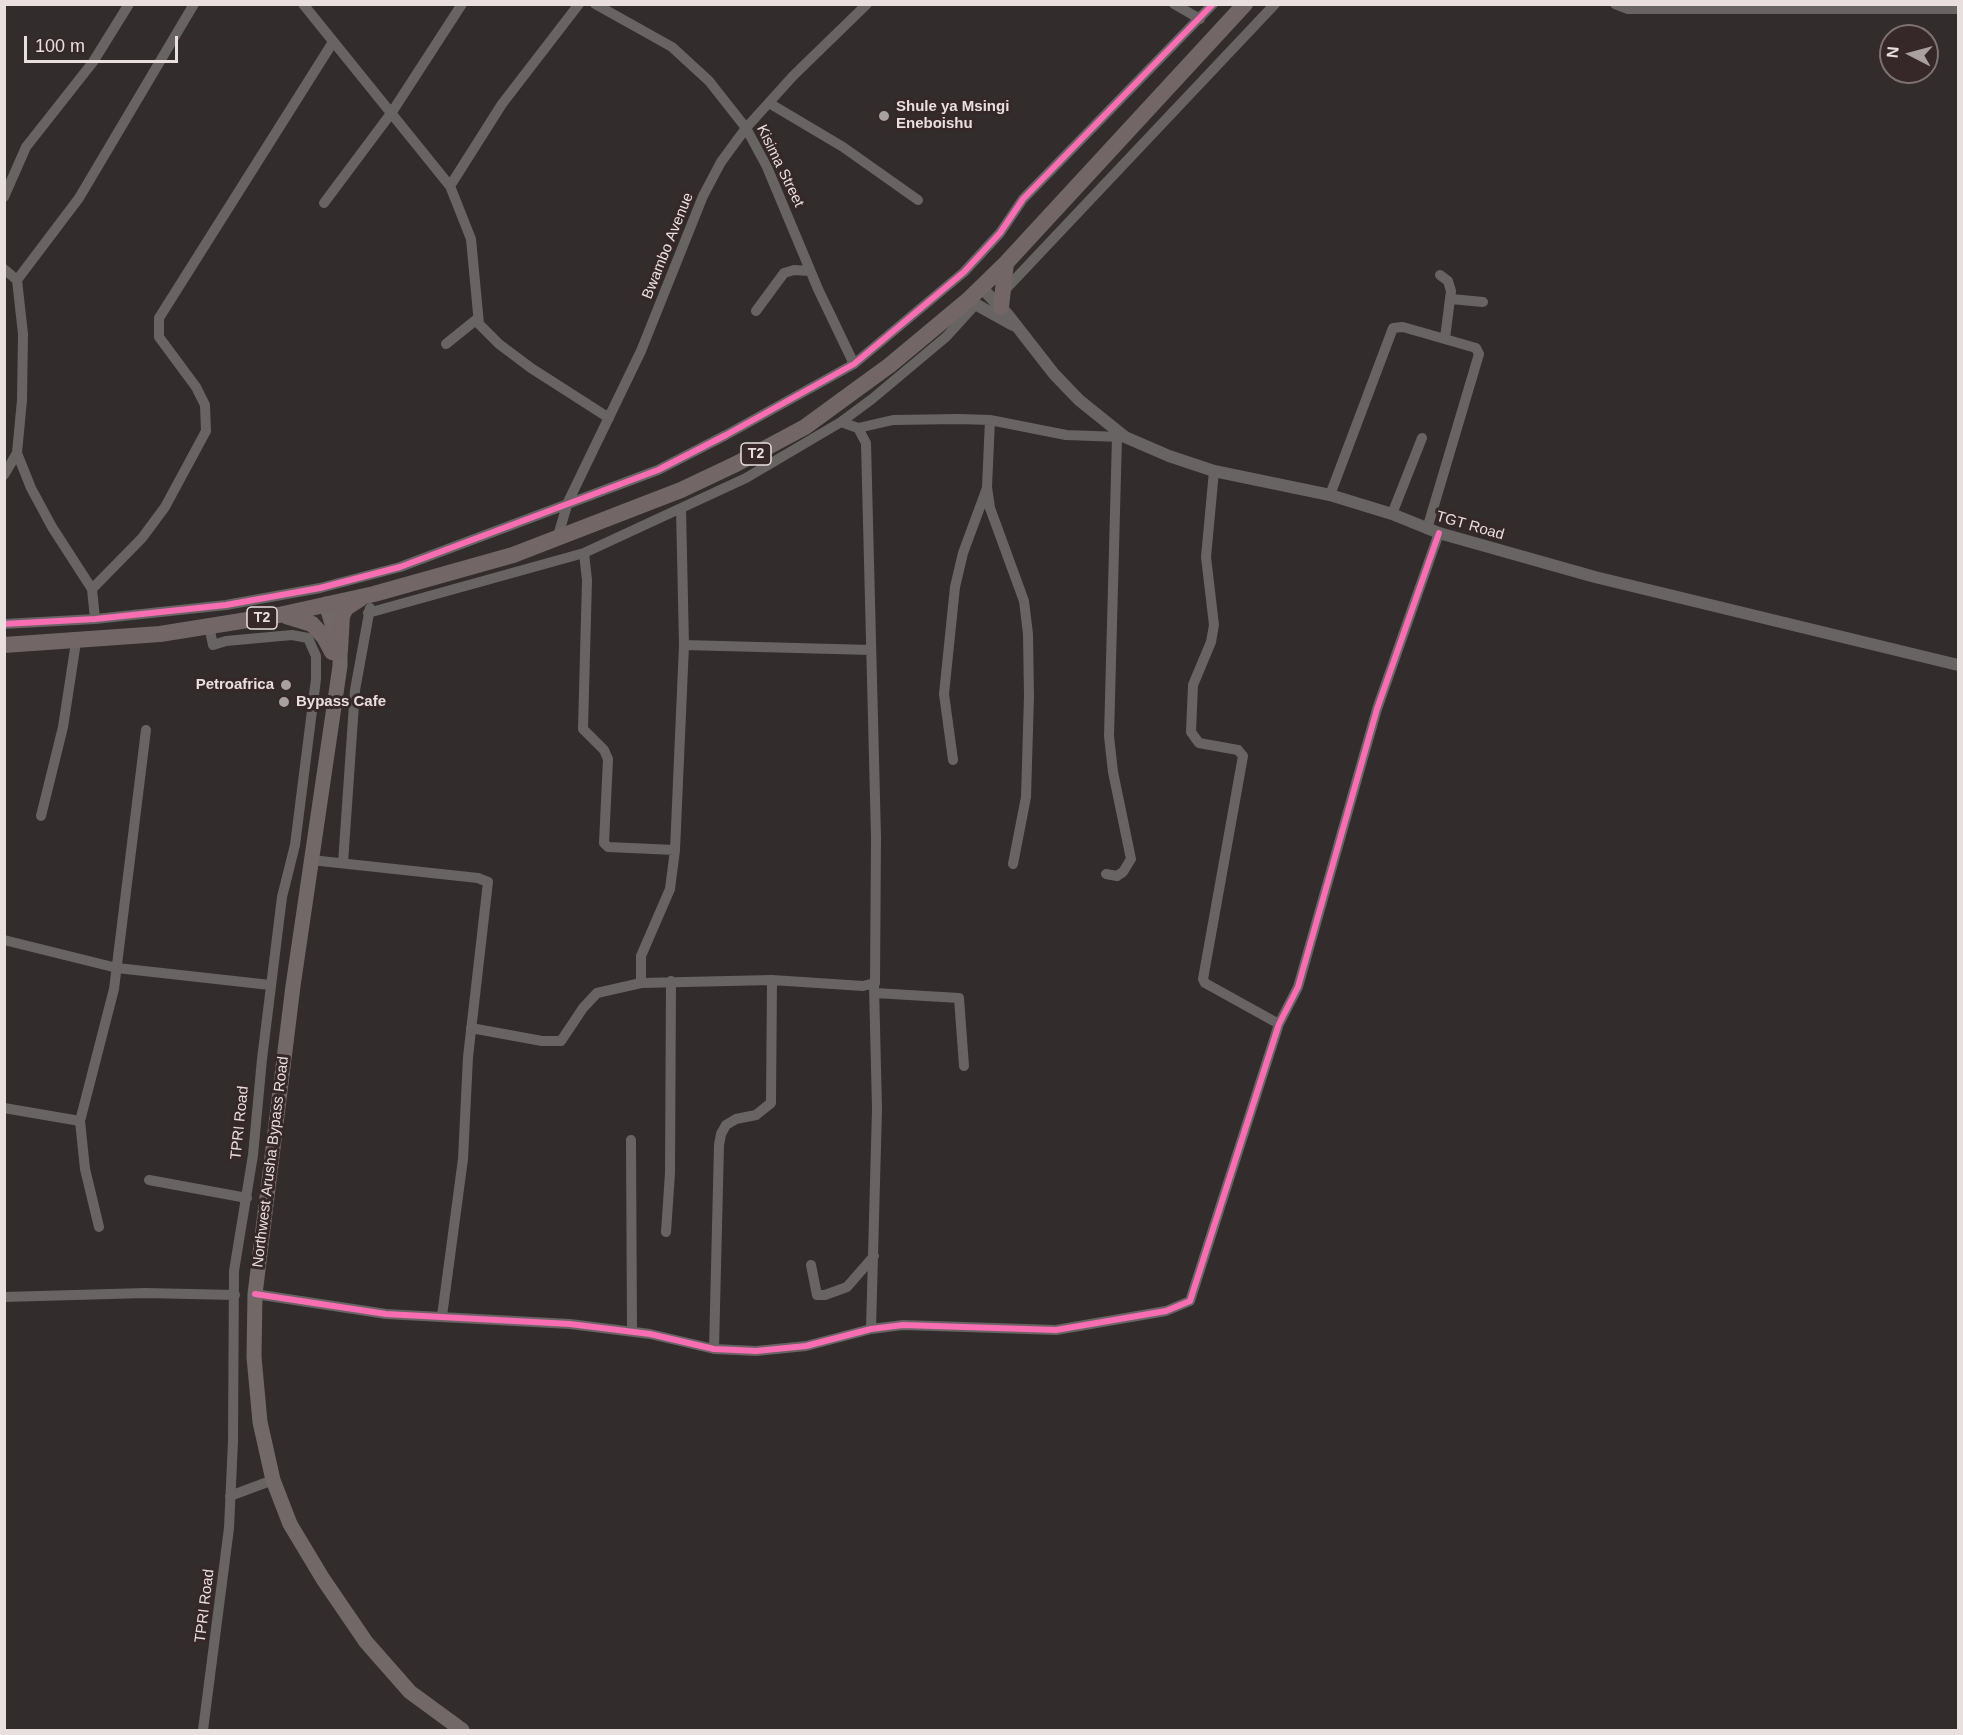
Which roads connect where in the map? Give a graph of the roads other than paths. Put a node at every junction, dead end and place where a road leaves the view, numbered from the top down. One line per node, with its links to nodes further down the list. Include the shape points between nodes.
1 (129, 4): 20 (street, via 93,62 26,147)
2 (194, 4): 27 (street, via 79,198)
3 (303, 4): 15 (street)
4 (462, 4): 17 (street)
5 (579, 4): 19 (street, via 502,104)
6 (595, 4): 18 (street, Kisima Street, via 672,47 709,81)
7 (867, 4): 16 (street, Bwambo Avenue)
8 (1174, 4): 14 (street)
9 (1213, 4): 14 (street)
10 (1245, 4): 23 (highway, T2)
11 (1275, 4): 29 (street)
12 (1615, 4): 13 (street, via 1628,9)
13 (1959, 9)
14 (1200, 19): 38 (street, via 1023,199 1000,233 964,272)
15 (333, 42): 17 (street); 56 (street, via 159,318 159,337 205,405 206,431 159,514 136,545)
16 (769, 103): 18 (street, Bwambo Avenue); 21 (street, via 843,147)
17 (392, 112): 19 (street); 22 (street)
18 (746, 128): 25 (street, Kisima Street); 39 (street, Bwambo Avenue, via 721,162 704,196 641,351)
19 (450, 186): 34 (street, via 471,239)
20 (4, 197)
21 (918, 200)
22 (324, 203)
23 (1006, 263): 28 (highway, T2); 29 (highway)
24 (4, 269): 27 (street)
25 (810, 272): 33 (street, via 784,273); 38 (street, Kisima Street)
26 (1440, 275): 30 (street, via 1450,285)
27 (18, 280): 45 (street, via 24,333)
28 (981, 287): 29 (street, TGT Road); 31 (highway, T2)
29 (1002, 300): 35 (street, TGT Road)
30 (1451, 300): 32 (street); 36 (street)
31 (972, 302): 35 (street); 41 (street, via 946,337); 54 (highway, T2, via 805,427 681,490)
32 (1483, 302)
33 (756, 311)
34 (477, 319): 37 (street); 39 (street, via 485,332 515,356)
35 (1020, 329): 43 (street, TGT Road, via 1054,374)
36 (1445, 338): 49 (street, via 1393,328); 53 (street, via 1480,352)
37 (446, 344)
38 (854, 364): 50 (street, via 658,470)
39 (609, 418): 50 (street, Bwambo Avenue)
40 (990, 420): 42 (street, via 893,420); 43 (street, via 1066,435); 48 (street)
41 (841, 422): 42 (street); 51 (street, via 746,478)
42 (858, 428): 67 (street, via 866,443)
43 (1121, 437): 46 (street, TGT Road); 77 (street, via 1109,736 1131,859 1117,876)
44 (1422, 438): 52 (street)
45 (17, 453): 47 (street); 56 (street, via 52,527)
46 (1214, 471): 49 (street, TGT Road); 85 (street, via 1206,557 1214,625 1193,685 1191,732 1200,743 1238,750 1244,756 1203,979 1205,984)
47 (4, 475)
48 (987, 487): 71 (street, via 955,586 944,694); 76 (street, via 996,530 1024,601 1028,634 1026,797)
49 (1330, 495): 52 (street, TGT Road)
50 (568, 502): 54 (street, Bwambo Avenue); 61 (street, via 400,567 320,588 226,605)
51 (681, 508): 55 (street); 66 (street)
52 (1392, 514): 53 (street, TGT Road)
53 (1433, 531): 69 (street, TGT Road, via 1595,577); 85 (street, via 1377,709 1298,987)
54 (557, 539): 57 (highway, T2, via 492,562)
55 (585, 553): 59 (street); 73 (street, via 583,729 608,759 604,843 608,847)
56 (92, 589): 61 (street)
57 (371, 594): 58 (highway, T2); 59 (street); 68 (highway, via 354,602 342,616)
58 (322, 605): 60 (highway, T2); 68 (main road, Northwest Arusha Bypass Road)
59 (368, 613): 75 (street, via 356,690)
60 (279, 615): 63 (highway, T2); 68 (highway, via 312,624)
61 (95, 619): 62 (street)
62 (4, 624)
63 (209, 626): 64 (highway, T2); 83 (street, TPRI Road, via 213,645 292,635 308,638 316,656 296,845 282,897)
64 (76, 642): 65 (highway, T2); 72 (street, via 63,727)
65 (4, 645)
66 (684, 645): 67 (street); 73 (street)
67 (871, 650): 84 (street, via 876,849)
68 (336, 651): 74 (main road, Northwest Arusha Bypass Road, via 333,707)
69 (1959, 665)
70 (146, 730): 79 (street)
71 (953, 760)
72 (41, 816)
73 (675, 850): 82 (street, via 670,889 641,956)
74 (311, 860): 75 (street); 97 (main road, Northwest Arusha Bypass Road)
75 (342, 863): 86 (street, via 488,882)
76 (1013, 864)
77 (1106, 874)
78 (4, 940): 79 (street)
79 (117, 968): 83 (street); 89 (street, via 109,1014)
80 (772, 980): 81 (street); 84 (street); 103 (street, via 771,1103 756,1115 726,1125 719,1145)
81 (671, 981): 82 (street); 94 (street)
82 (641, 983): 86 (street, via 597,993 561,1041)
83 (270, 985): 92 (street, TPRI Road)
84 (874, 989): 87 (street, via 959,998); 95 (street)
85 (1279, 1024): 101 (street, via 1190,1301 1166,1311 1056,1330 903,1325)
86 (471, 1028): 100 (street, via 463,1159)
87 (964, 1066)
88 (4, 1108): 89 (street)
89 (80, 1121): 93 (street, via 85,1169)
90 (631, 1140): 102 (street)
91 (149, 1180): 92 (street)
92 (247, 1198): 98 (street, TPRI Road, via 234,1271)
93 (99, 1227)
94 (666, 1232)
95 (874, 1256): 96 (street, via 847,1287 825,1295 817,1294); 101 (street)
96 (811, 1265)
97 (255, 1294): 100 (street, via 362,1311); 104 (main road, Northwest Arusha Bypass Road, via 254,1357 260,1422)
98 (235, 1295): 99 (street); 105 (street, TPRI Road)
99 (4, 1297)
100 (442, 1316): 102 (street)
101 (871, 1329): 103 (street, via 782,1349)
102 (632, 1331): 103 (street)
103 (714, 1348)
104 (273, 1480): 105 (street); 107 (main road, Northwest Arusha Bypass Road, via 290,1524 366,1642 410,1692)
105 (230, 1496): 106 (street, TPRI Road)
106 (203, 1731)
107 (462, 1731)

